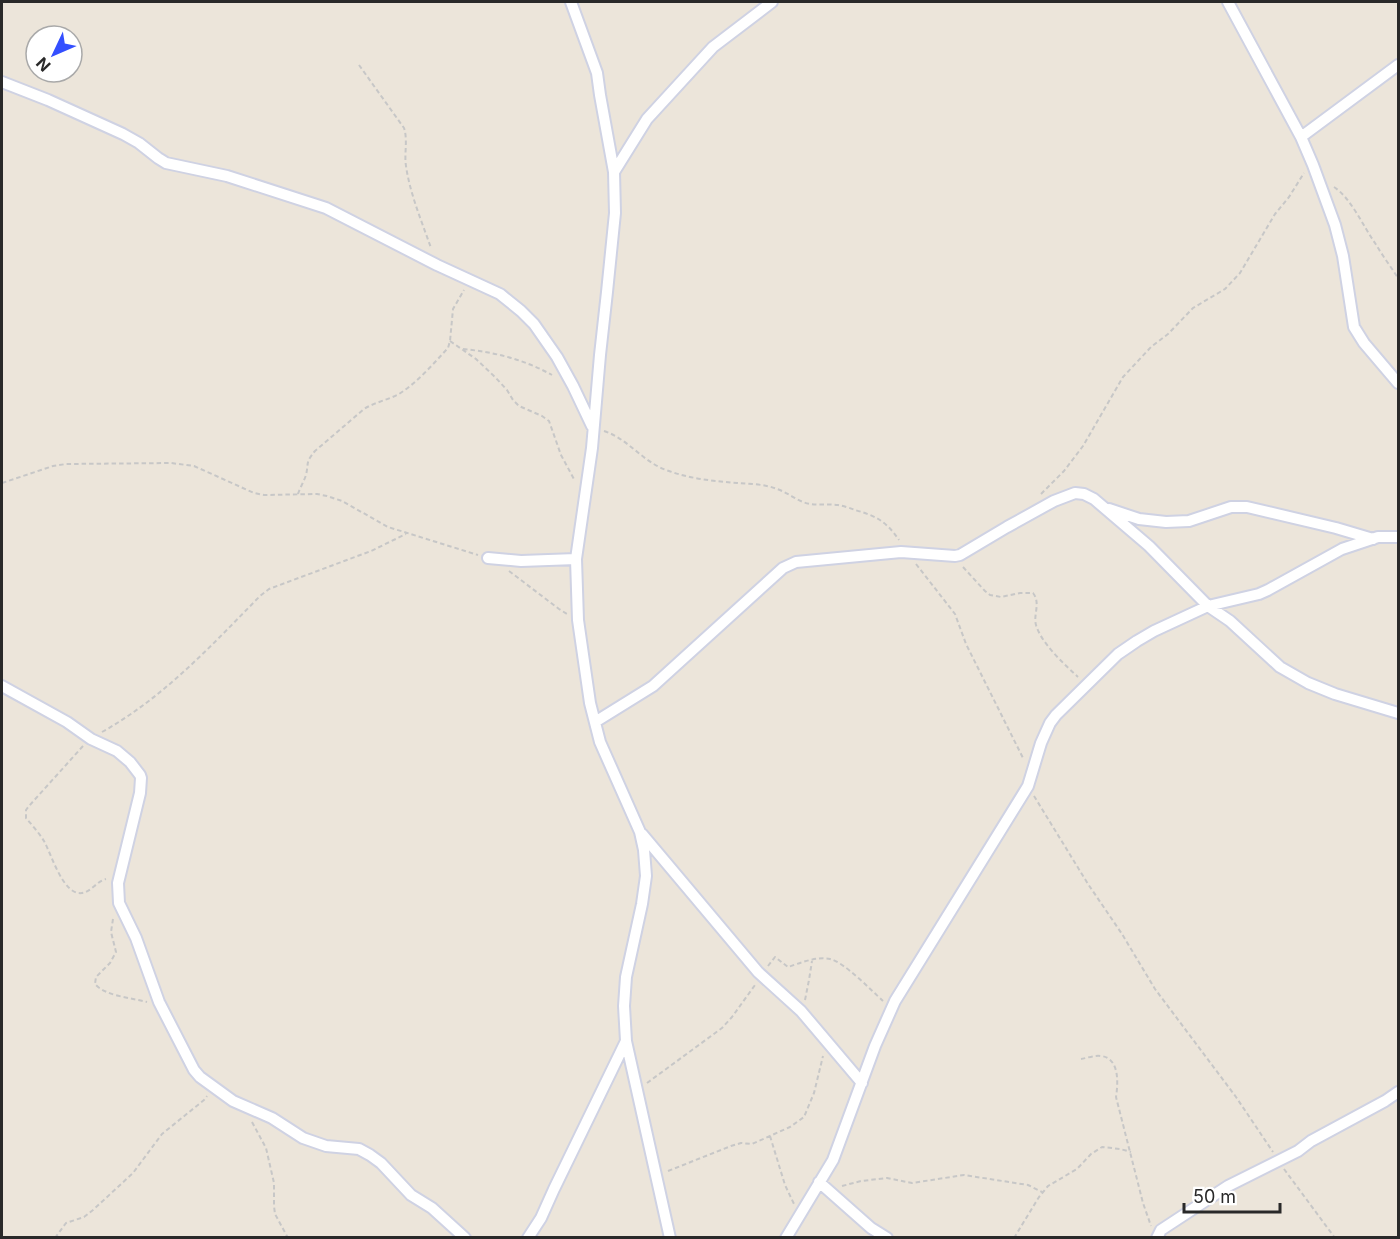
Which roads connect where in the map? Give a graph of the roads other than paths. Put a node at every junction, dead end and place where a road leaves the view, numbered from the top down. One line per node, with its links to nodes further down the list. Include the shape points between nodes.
1 (572, 2): 7 (street, via 597,73)
2 (772, 2): 7 (street, via 705,56 636,135)
3 (1228, 2): 6 (street)
4 (1398, 65): 6 (street)
5 (2, 82): 9 (street, via 123,134 162,161 226,176 326,208 500,294 534,324 557,357)
6 (1301, 137): 8 (street, via 1344,256 1354,327)
7 (614, 172): 9 (street, via 615,213)
8 (1398, 383)
9 (593, 427): 14 (street)
10 (1103, 507): 12 (street, via 1139,519 1166,522 1247,507); 15 (street, via 1149,546); 18 (street, via 1094,499 1075,493 955,556 907,552 790,563 653,686)
11 (1398, 537): 12 (street)
12 (1374, 539): 15 (street, via 1342,549 1259,594)
13 (488, 558): 14 (street)
14 (576, 559): 18 (street, via 578,620)
15 (1208, 606): 17 (street, via 1288,672 1335,694); 21 (street, via 1154,631 1118,654 1050,723 1028,786 891,1009)
16 (2, 686): 25 (street, via 117,751 141,778 118,883 119,903 189,1064 200,1077 234,1101 303,1138 326,1146 359,1149 370,1155 411,1195)
17 (1398, 712)
18 (595, 722): 19 (street)
19 (640, 832): 20 (street, via 646,876 626,976); 21 (street, via 762,975 801,1011)
20 (626, 1041): 26 (street); 27 (street)
21 (862, 1083): 23 (street, via 832,1160)
22 (1398, 1092): 24 (street, via 1228,1186)
23 (819, 1182): 28 (street); 29 (street)
24 (1154, 1233)
25 (465, 1238)
26 (528, 1238)
27 (670, 1238)
28 (786, 1238)
29 (887, 1238)

